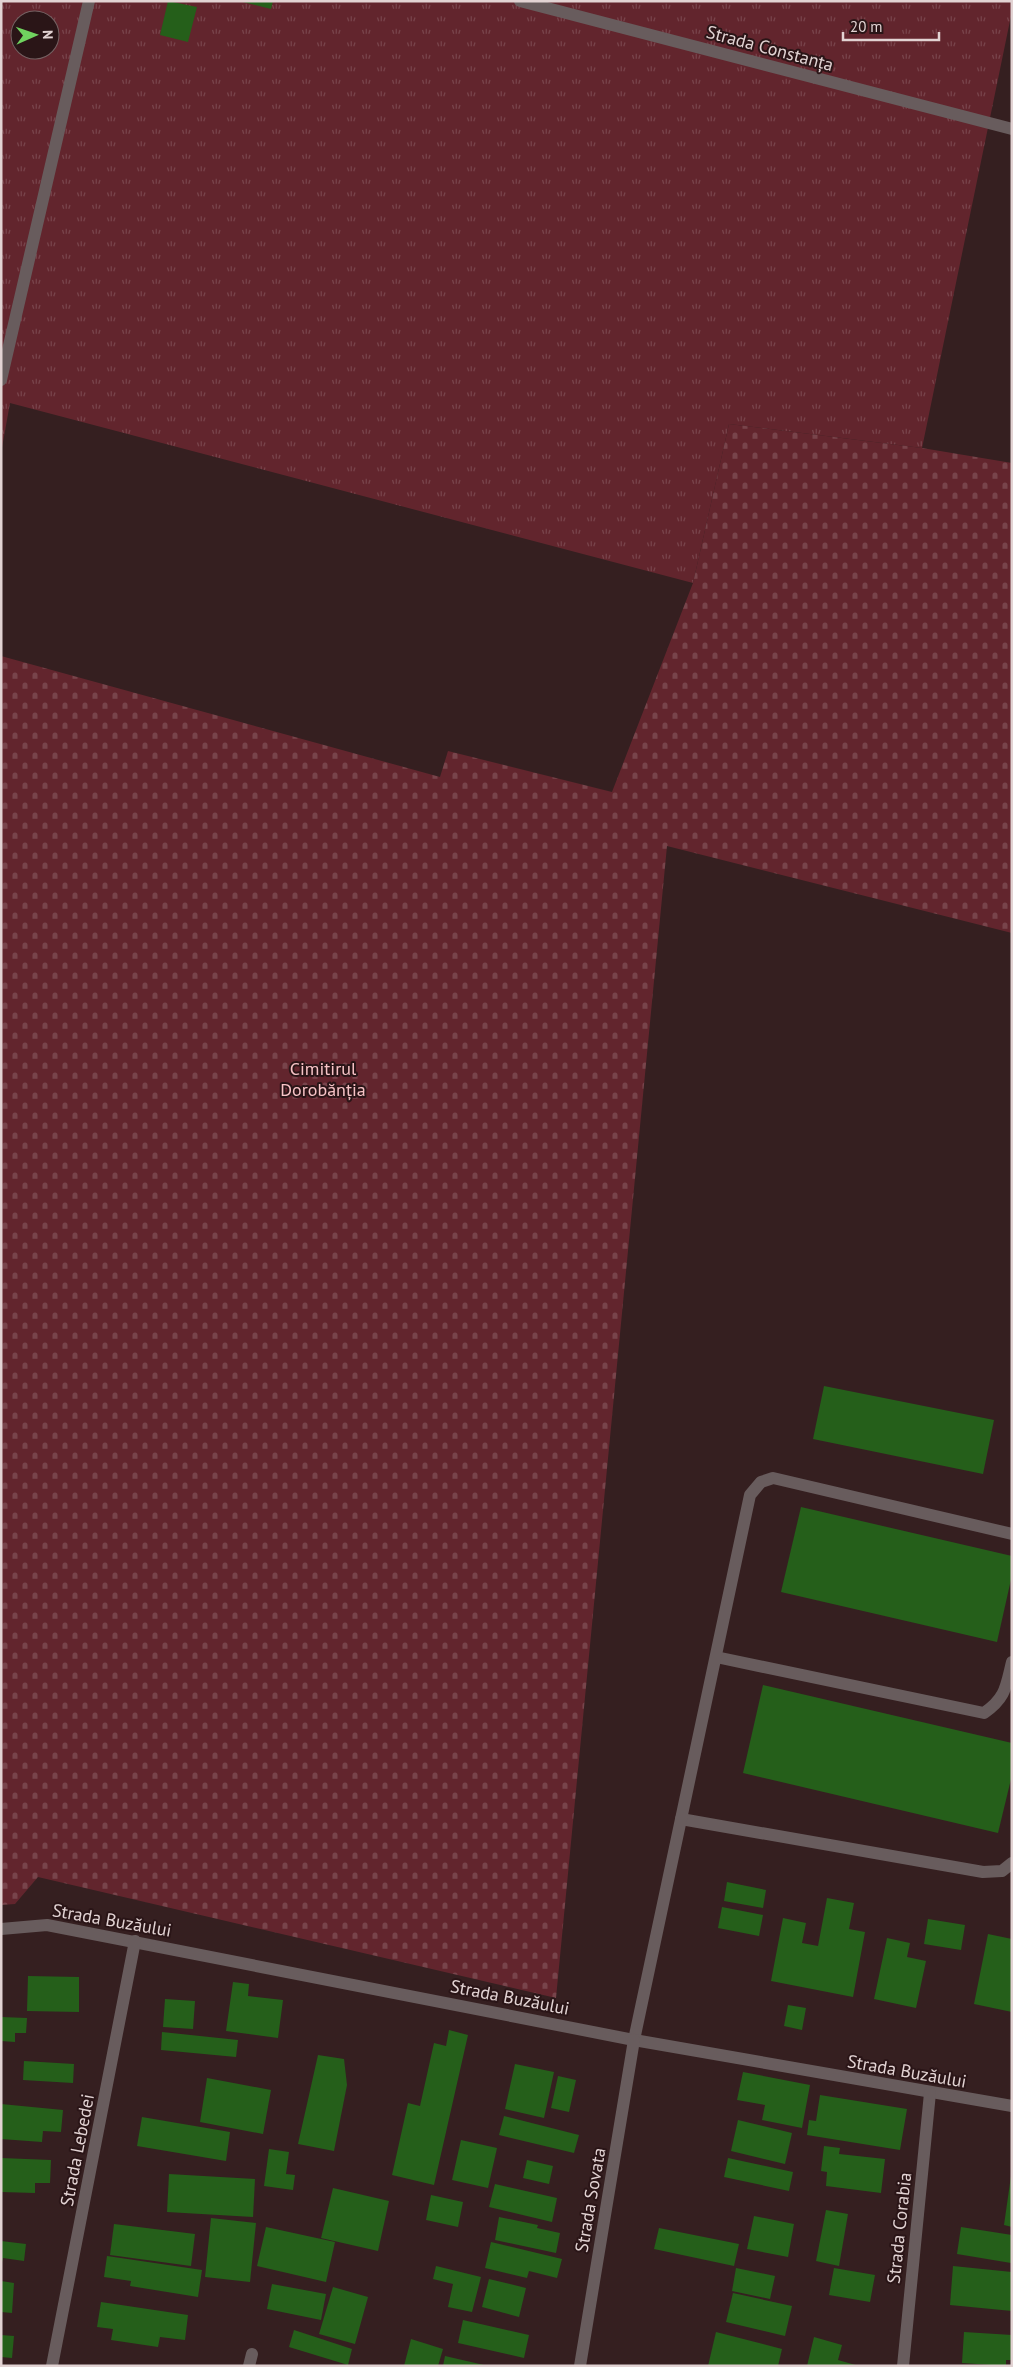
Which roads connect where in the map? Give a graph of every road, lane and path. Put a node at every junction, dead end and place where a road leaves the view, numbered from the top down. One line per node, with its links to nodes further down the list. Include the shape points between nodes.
1 (89, 1): 4 (street)
2 (520, 1): 3 (street, Strada Constanța)
3 (1012, 130)
4 (1, 380)
5 (1012, 1534): 6 (street, Strada Sovata, via 773,1478 761,1482 750,1496)
6 (716, 1657): 7 (street, via 984,1713 998,1703); 8 (street, Strada Sovata)
7 (1012, 1662)
8 (681, 1819): 9 (street, via 983,1872 1002,1871); 12 (street, Strada Sovata)
9 (1012, 1863)
10 (1, 1929): 11 (street, Strada Buzăului, via 46,1925)
11 (136, 1941): 12 (street, Strada Buzăului); 15 (street, Strada Lebedei)
12 (634, 2040): 13 (street, Strada Buzăului); 16 (street, Strada Sovata)
13 (930, 2093): 14 (street, Strada Buzăului); 17 (street, Strada Corabia)
14 (1012, 2106)
15 (52, 2366)
16 (580, 2366)
17 (903, 2366)

